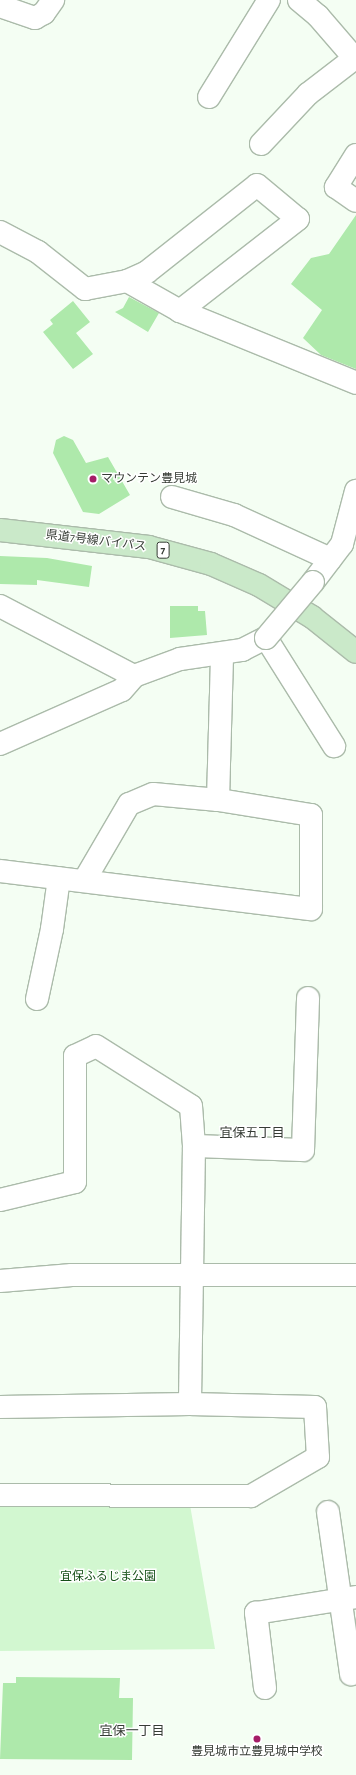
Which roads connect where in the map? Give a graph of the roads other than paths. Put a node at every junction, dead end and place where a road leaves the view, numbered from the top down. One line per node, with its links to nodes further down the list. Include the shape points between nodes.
1 (53, 0): 4 (street, via 44,13 36,18)
2 (269, 0): 6 (street)
3 (299, 0): 5 (street, via 318,16)
4 (0, 6)
5 (356, 59): 7 (street, via 308,94)
6 (209, 96)
7 (261, 144)
8 (356, 155): 9 (street, via 336,187)
9 (356, 201)
10 (0, 232): 11 (street, via 38,252 85,289)
11 (127, 281): 12 (street); 12 (street, via 147,272 257,185 298,219)
12 (180, 311): 13 (street)
13 (356, 383)
14 (356, 491): 17 (street, via 342,544)
15 (172, 497): 17 (street, via 234,515)
16 (0, 530): 20 (main road, 県道7号線バイパス / 7, via 148,547 210,564 259,586 312,617)
17 (330, 559): 19 (street, bridge)
18 (0, 606): 22 (street)
19 (266, 638): 21 (street, via 242,650); 24 (street)
20 (356, 652)
21 (222, 654): 22 (street, via 180,660); 25 (street)
22 (134, 676): 23 (street, via 122,690)
23 (0, 744)
24 (334, 746)
25 (218, 800): 28 (street, via 153,794 129,804); 28 (street, via 311,815 311,909)
26 (0, 871): 27 (street)
27 (59, 878): 28 (street); 30 (street)
28 (84, 881)
29 (308, 998): 31 (street, via 303,1150)
30 (37, 999)
31 (194, 1146): 32 (street, via 190,1106 96,1046 75,1056 75,1182); 33 (street)
32 (0, 1200)
33 (191, 1275): 34 (street); 35 (street, via 72,1275); 36 (street)
34 (356, 1275)
35 (0, 1281)
36 (190, 1404): 37 (street); 38 (street, via 315,1407 318,1457 251,1496)
37 (0, 1407)
38 (0, 1496)
39 (328, 1512): 40 (street)
40 (348, 1599): 41 (street); 42 (street, via 256,1613)
41 (351, 1674)
42 (265, 1688)

